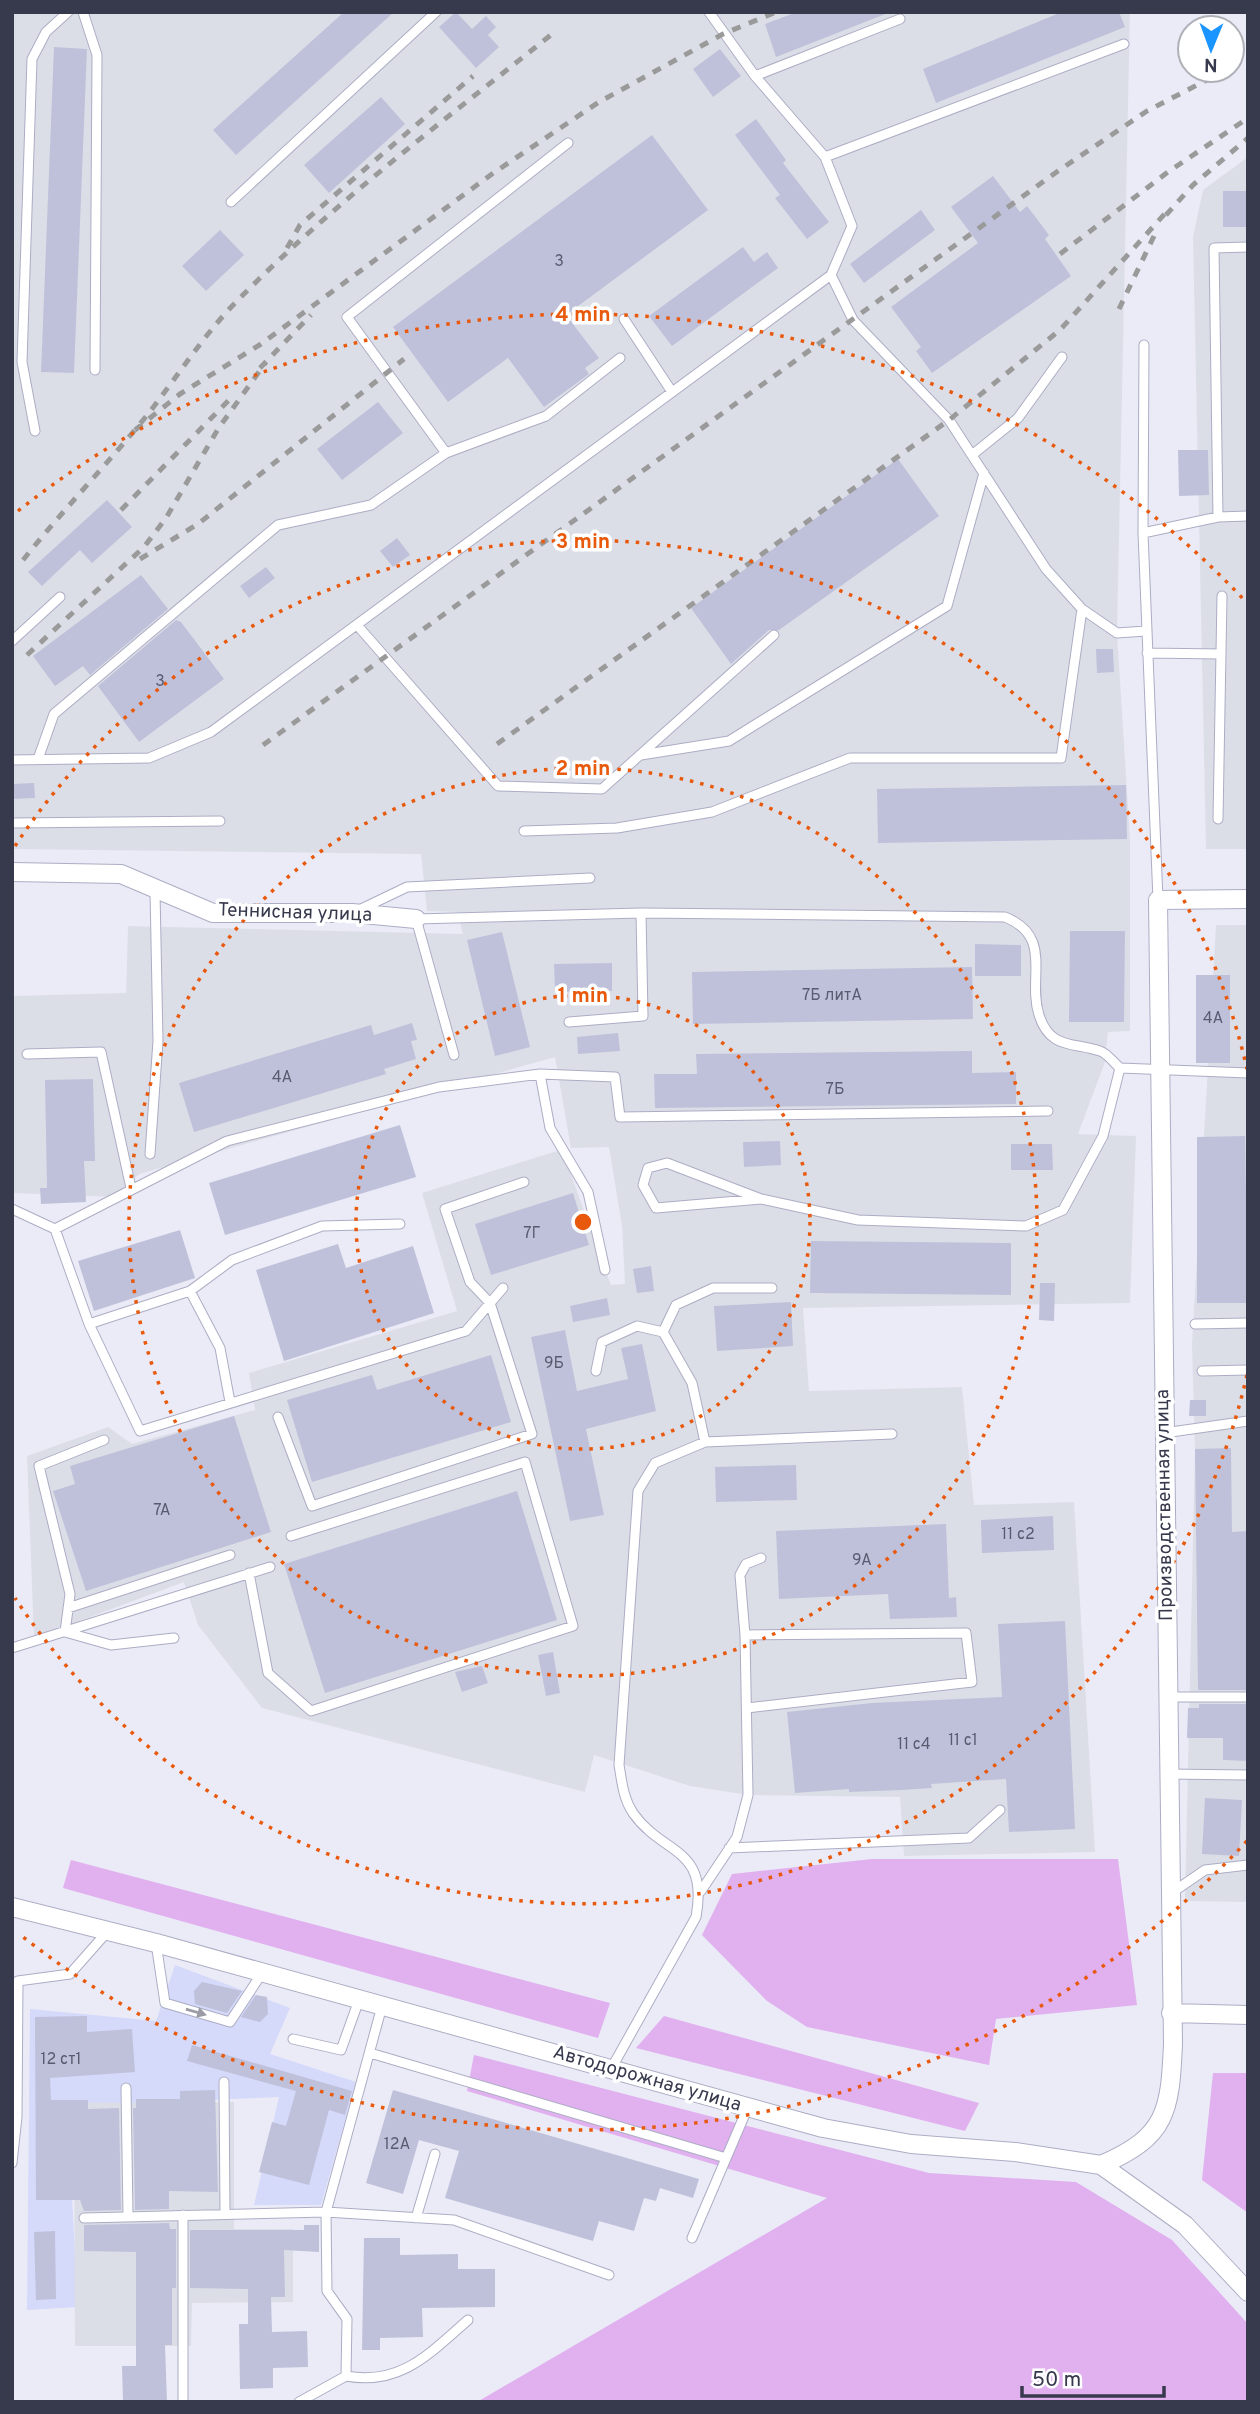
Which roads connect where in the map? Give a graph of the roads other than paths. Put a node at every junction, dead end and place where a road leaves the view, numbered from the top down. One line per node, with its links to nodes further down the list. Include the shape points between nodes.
1 (68, 12): 19 (lane, via 46,32 32,59 22,362)
2 (83, 12): 17 (lane, via 97,55)
3 (436, 12): 10 (lane)
4 (709, 12): 7 (lane)
5 (900, 19): 7 (lane)
6 (1124, 44): 9 (lane)
7 (755, 76): 9 (lane)
8 (568, 143): 20 (lane, via 347,317)
9 (825, 157): 12 (lane, via 852,226)
10 (231, 202)
11 (1248, 247): 24 (lane, via 1214,248)
12 (831, 275): 18 (lane); 21 (lane, via 853,320 949,420)
13 (624, 319): 18 (lane)
14 (1144, 345): 25 (lane)
15 (1062, 357): 21 (lane, via 1018,418)
16 (620, 358): 20 (lane, via 545,416)
17 (96, 370)
18 (673, 392): 29 (lane)
19 (35, 431)
20 (446, 453): 36 (lane, via 371,505 278,524 54,714)
21 (972, 455): 22 (lane)
22 (984, 473): 28 (lane, via 1046,569); 35 (lane, via 947,606 729,741)
23 (1248, 516): 24 (lane)
24 (1218, 517): 25 (lane)
25 (1143, 533): 30 (lane)
26 (1222, 596): 34 (lane)
27 (60, 597): 32 (lane)
28 (1082, 609): 30 (lane, via 1118,633); 41 (lane, via 1061,758 850,758 712,811 617,828)
29 (357, 625): 35 (lane, via 498,786 602,789); 36 (lane, via 211,732 149,758)
30 (1146, 631): 33 (lane)
31 (774, 635): 35 (lane)
32 (12, 641)
33 (1147, 653): 34 (lane); 46 (lane)
34 (1221, 654): 38 (lane)
35 (640, 755)
36 (38, 759): 37 (lane)
37 (12, 761)
38 (1218, 819)
39 (220, 821): 40 (lane)
40 (12, 823)
41 (524, 831)
42 (12, 872): 44 (street, Теннисная улица, via 121,874)
43 (590, 878): 47 (lane, via 407,887)
44 (155, 891): 47 (street, Теннисная улица, via 213,913); 58 (lane, via 158,1041)
45 (1248, 899): 46 (street)
46 (1158, 900): 54 (street, Производственная улица)
47 (352, 913): 49 (street, Теннисная улица)
48 (641, 913): 49 (lane); 50 (lane, via 643,1016); 53 (lane, via 1005,916 1021,923 1035,944 1039,1015 1049,1034 1066,1046 1103,1051)
49 (416, 919): 52 (lane)
50 (569, 1022)
51 (27, 1054): 60 (lane, via 101,1052)
52 (454, 1055)
53 (1120, 1068): 54 (lane); 61 (lane, via 1103,1136 1063,1210 1026,1226 858,1220)
54 (1160, 1068): 55 (lane); 80 (street, Производственная улица)
55 (1248, 1073)
56 (540, 1074): 57 (lane, via 615,1077 620,1117); 60 (lane, via 439,1087 227,1141); 65 (lane, via 550,1128 588,1192)
57 (1048, 1111)
58 (150, 1153)
59 (524, 1182): 69 (lane, via 445,1209 470,1282)
60 (131, 1188): 64 (lane)
61 (761, 1199): 61 (lane, via 667,1163 648,1168 643,1185 656,1208)
62 (12, 1209): 64 (lane)
63 (400, 1224): 68 (lane, via 321,1226 232,1260)
64 (55, 1229): 71 (lane)
65 (606, 1270)
66 (503, 1288): 69 (lane)
67 (772, 1288): 73 (lane, via 713,1287 676,1305)
68 (190, 1291): 71 (lane); 77 (lane, via 220,1348)
69 (490, 1303): 77 (lane, via 466,1331); 78 (lane, via 532,1434 312,1506)
70 (1248, 1323): 72 (lane)
71 (89, 1324): 77 (lane, via 140,1431)
72 (1195, 1324)
73 (663, 1332): 75 (lane, via 637,1326 602,1342); 83 (lane, via 692,1383)
74 (1248, 1370): 76 (lane)
75 (596, 1371)
76 (1202, 1371)
77 (230, 1402)
78 (278, 1417)
79 (1248, 1421): 80 (lane)
80 (1164, 1433): 94 (street, Производственная улица)
81 (892, 1434): 83 (lane)
82 (104, 1440): 89 (lane, via 40,1466 70,1594)
83 (705, 1442): 102 (lane, via 655,1463 638,1491 619,1765 624,1796 634,1814 689,1861)
84 (291, 1536): 88 (lane, via 525,1462 573,1626 311,1711 268,1673)
85 (230, 1555): 89 (lane)
86 (761, 1558): 91 (lane, via 746,1564 740,1575)
87 (270, 1567): 88 (lane)
88 (249, 1573): 90 (lane)
89 (68, 1608): 90 (lane)
90 (65, 1632): 92 (lane, via 111,1645); 93 (lane)
91 (745, 1635): 96 (lane); 96 (lane, via 966,1633 972,1682)
92 (174, 1639)
93 (12, 1648)
94 (1167, 1697): 95 (lane); 97 (street, Производственная улица)
95 (1248, 1697)
96 (747, 1708): 100 (lane, via 748,1795 737,1837)
97 (1168, 1774): 98 (lane); 103 (street, Производственная улица)
98 (1248, 1775)
99 (1000, 1810): 100 (lane, via 969,1838)
100 (729, 1848): 102 (lane)
101 (1248, 1865): 103 (lane, via 1205,1870)
102 (701, 1891): 114 (lane, via 696,1917)
103 (1169, 1895): 110 (street, Производственная улица)
104 (12, 1907): 105 (street, Автодорожная улица)
105 (108, 1931): 106 (street, Автодорожная улица); 118 (lane, via 70,1974 18,1981)
106 (156, 1943): 107 (street, Автодорожная улица); 107 (lane, one-way to 107, via 165,2003 230,2022)
107 (262, 1973): 108 (street, Автодорожная улица)
108 (359, 2000): 109 (street, Автодорожная улица); 112 (lane, via 341,2050)
109 (382, 2006): 113 (lane); 114 (street, Автодорожная улица)
110 (1171, 2013): 111 (street); 122 (street, Производственная улица, via 1170,2094 1154,2134 1129,2153)
111 (1248, 2015)
112 (293, 2039)
113 (370, 2053): 120 (lane); 123 (lane)
114 (611, 2069): 117 (street, Автодорожная улица)
115 (224, 2082): 124 (lane)
116 (126, 2088): 126 (lane)
117 (748, 2108): 120 (lane); 122 (street, Автодорожная улица, via 911,2144)
118 (15, 2119): 121 (lane)
119 (435, 2154): 128 (lane)
120 (726, 2158): 129 (lane)
121 (12, 2163)
122 (1101, 2165): 131 (street, Автодорожная улица, via 1185,2225)
123 (326, 2212): 124 (lane); 128 (lane); 133 (lane, via 327,2291 346,2319)
124 (225, 2214): 125 (lane)
125 (183, 2215): 126 (lane); 134 (lane)
126 (128, 2216): 127 (lane)
127 (84, 2218)
128 (416, 2218): 130 (lane, via 454,2220)
129 (692, 2238)
130 (609, 2275)
131 (1248, 2292)
132 (468, 2320): 133 (lane, via 419,2363 371,2380)
133 (346, 2376): 135 (lane)
134 (183, 2402)
135 (299, 2402)

